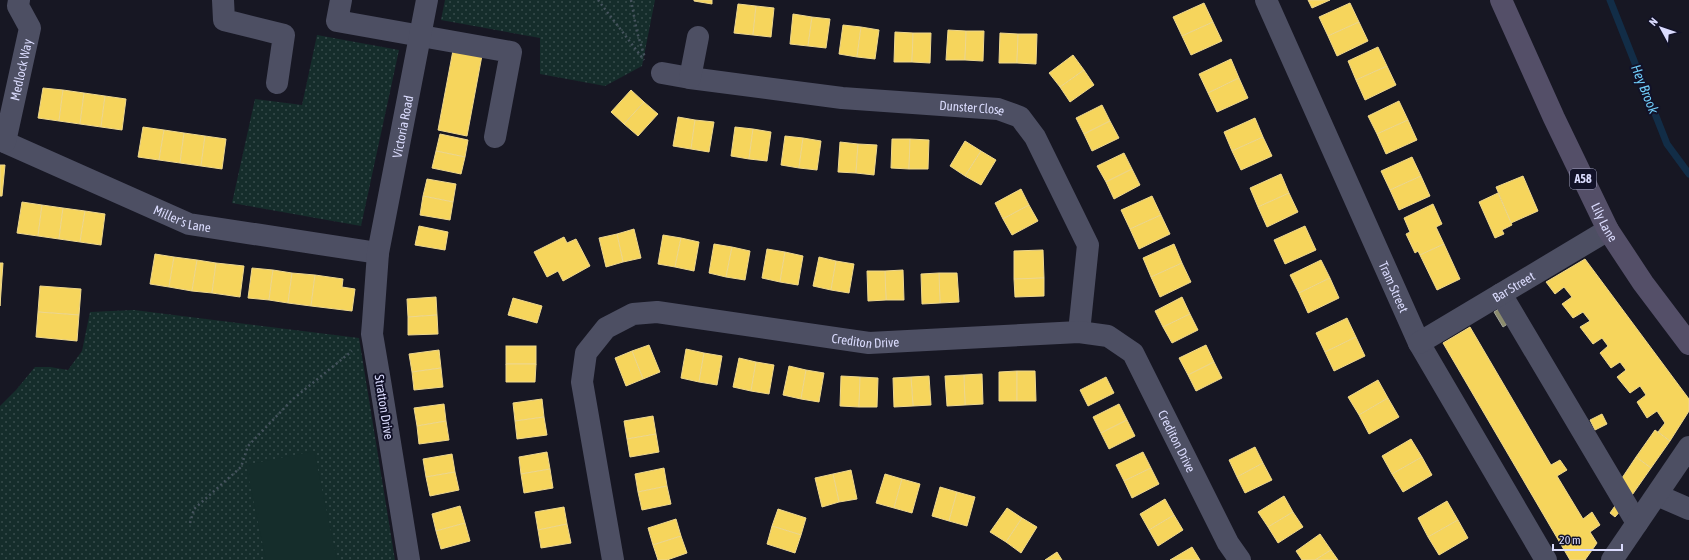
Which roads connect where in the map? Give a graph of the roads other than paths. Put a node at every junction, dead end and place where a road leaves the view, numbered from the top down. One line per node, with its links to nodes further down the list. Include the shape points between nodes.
1 (223, 0): 11 (street, via 224,20 284,35)
2 (341, 0): 7 (street, via 337,21)
3 (427, 0): 7 (street, Victoria Road)
4 (1266, 0): 18 (street, Tram Street)
5 (1501, 0): 14 (main road, Lily Lane / A58)
6 (19, 3): 13 (street, Medlock Way, via 30,28)
7 (420, 36): 12 (street, via 511,52); 15 (street, Victoria Road)
8 (698, 37): 10 (street)
9 (662, 72): 10 (street, Dunster Close)
10 (690, 78): 17 (street, Dunster Close, via 842,98 998,109 1020,116 1035,137 1088,245)
11 (278, 83)
12 (495, 137)
13 (2, 141): 15 (street, Miller's Lane, via 189,224)
14 (1608, 230): 16 (street, Bar Street); 19 (main road, Lily Lane / A58)
15 (378, 253): 24 (street, Stratton Drive, via 372,334)
16 (1501, 294): 18 (street, Bar Street); 23 (street)
17 (1079, 332): 25 (street, Crediton Drive, via 869,343 657,312 633,314 606,328 586,353 582,382); 26 (street, Crediton Drive, via 1108,336 1133,353 1228,543)
18 (1418, 343): 27 (street, Tram Street)
19 (1689, 344)
20 (1689, 447): 21 (street)
21 (1657, 495): 22 (street); 23 (street)
22 (1689, 508)
23 (1637, 523): 28 (street)
24 (409, 560)
25 (613, 560)
26 (1240, 560)
27 (1546, 560)
28 (1612, 560)

